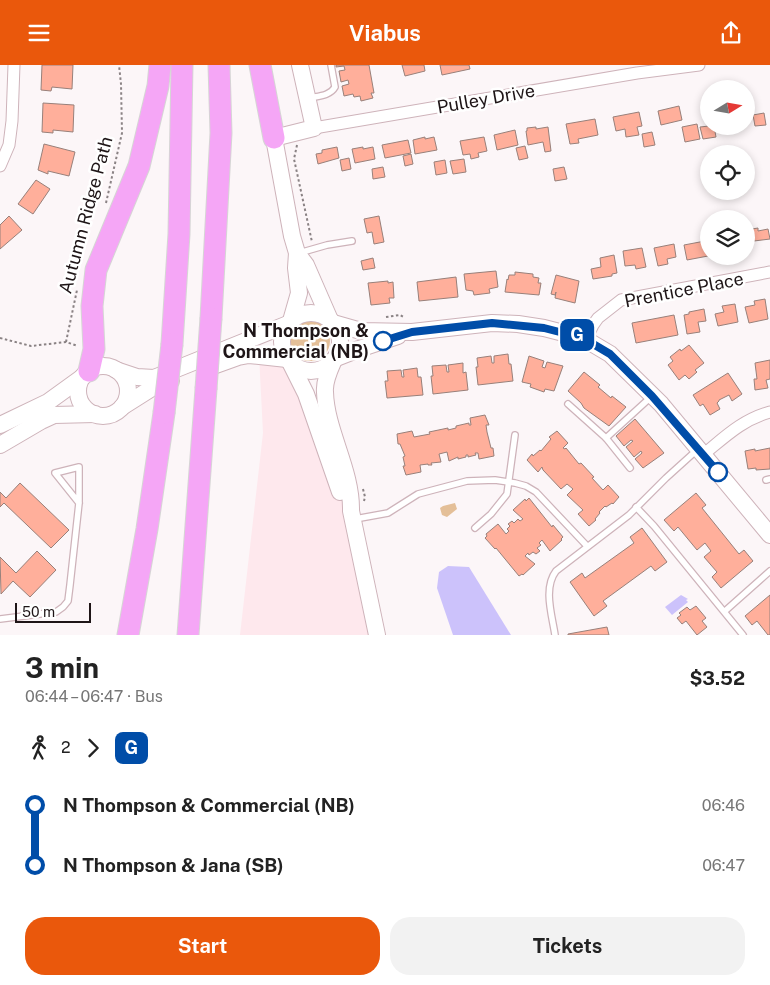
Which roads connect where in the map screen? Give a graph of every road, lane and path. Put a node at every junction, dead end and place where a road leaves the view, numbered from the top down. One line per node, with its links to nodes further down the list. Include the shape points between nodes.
1 (14, 65): 15 (street, via 9,145)
2 (119, 65): 16 (path, Autumn Ridge Path, via 122,133)
3 (160, 65): 33 (highway, via 139,166 96,270 92,306 94,349)
4 (182, 65): 55 (highway, bridge, via 179,234 172,344 147,529)
5 (219, 65): 56 (highway, bridge, via 221,133 211,318)
6 (260, 65): 14 (highway)
7 (300, 65): 11 (street)
8 (331, 65): 11 (lane, via 333,91)
9 (699, 65): 10 (street, Pulley Drive)
10 (636, 69): 12 (street, Pulley Drive)
11 (308, 99): 12 (street)
12 (314, 128): 13 (street, Pulley Drive)
13 (296, 133): 14 (street, Pulley Drive); 18 (path, via 298,140 294,159)
14 (274, 138): 19 (street)
15 (0, 166)
16 (104, 208)
17 (352, 241): 18 (lane)
18 (313, 249): 19 (lane)
19 (297, 253): 23 (street, via 306,265); 24 (street, via 299,293)
20 (770, 272): 27 (street, Prentice Place, via 621,300 598,318)
21 (78, 288): 28 (path, Autumn Ridge Path)
22 (381, 318): 25 (path, via 400,315)
23 (331, 321): 24 (street, via 310,313); 25 (street, via 361,331); 30 (street, via 339,332 341,343)
24 (290, 323): 31 (street, via 282,342); 32 (street, via 154,378 137,377)
25 (409, 325): 27 (street, via 492,323 544,328); 30 (street)
26 (0, 338): 28 (path, via 31,345)
27 (586, 339): 34 (street, via 610,354)
28 (66, 342): 29 (path)
29 (83, 349)
30 (335, 360): 31 (street, via 325,369 315,371 305,371); 48 (street, via 324,390 352,494)
31 (289, 361): 36 (street, via 250,355 238,357 152,389); 48 (street, via 306,393 342,497)
32 (116, 370): 33 (street, via 102,366); 36 (street, via 127,383 128,391)
33 (86, 373): 38 (street, via 79,390 80,398); 39 (street, via 48,402)
34 (652, 396): 41 (lane); 43 (street)
35 (568, 404): 41 (lane)
36 (122, 407): 38 (street, via 109,415)
37 (770, 412): 43 (street, via 751,418)
38 (94, 414): 42 (street, via 54,415)
39 (0, 425)
40 (515, 435): 45 (lane)
41 (606, 438): 44 (lane)
42 (0, 445)
43 (701, 451): 47 (lane, via 666,477); 50 (street)
44 (630, 468)
45 (510, 482): 48 (lane, via 467,481 418,494 388,513); 49 (lane, via 507,494); 51 (lane, via 526,486 536,493)
46 (79, 503): 46 (lane, via 73,495 55,473 79,467); 54 (lane, via 68,601 56,612)
47 (636, 507): 51 (lane); 53 (lane)
48 (352, 515): 57 (street)
49 (475, 528)
50 (770, 535)
51 (586, 546): 58 (lane, via 552,576 549,597)
52 (770, 571): 53 (lane)
53 (725, 611): 59 (lane)
54 (0, 619)
55 (128, 635)
56 (188, 635)
57 (378, 635)
58 (555, 635)
59 (743, 635)

